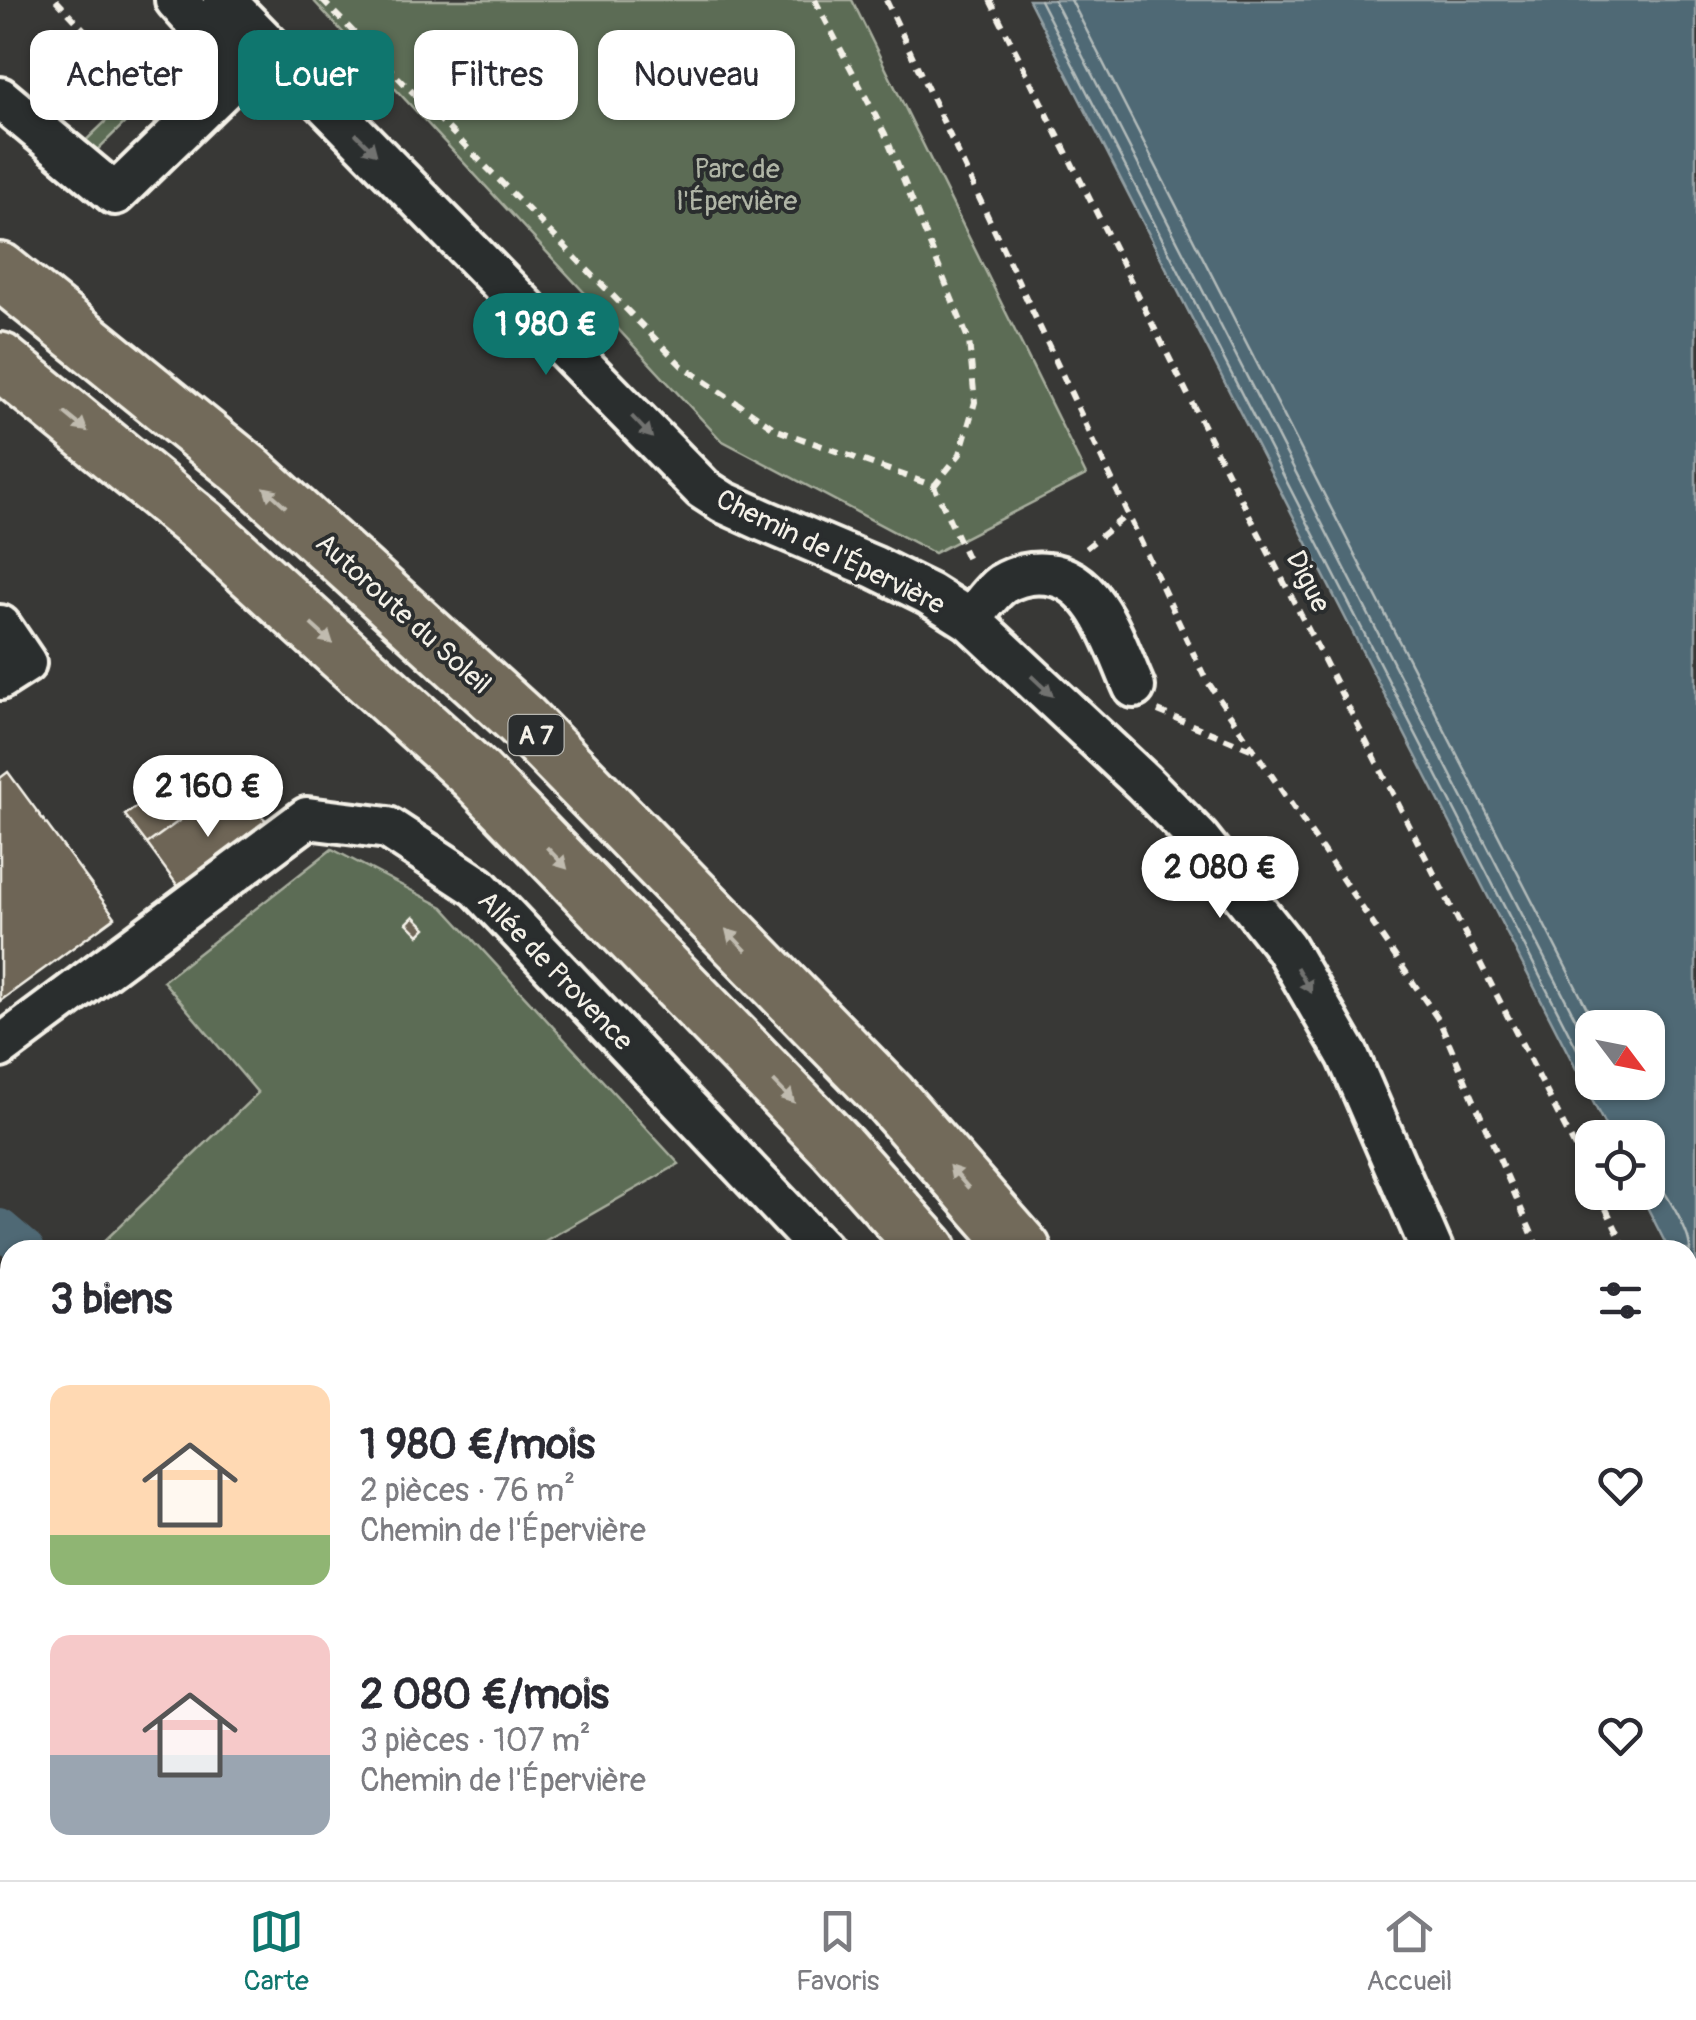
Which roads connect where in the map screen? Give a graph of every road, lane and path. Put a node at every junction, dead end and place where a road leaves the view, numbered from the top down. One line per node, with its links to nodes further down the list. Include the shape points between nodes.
1 (56, 0): 9 (path)
2 (176, 0): 9 (street, via 240,72)
3 (224, 0): 16 (street, Chemin de l'Épervière, one-way to 16, via 704,489 929,594)
4 (322, 0): 12 (path, via 682,366 778,430)
5 (815, 0): 12 (path, via 885,134 970,340 975,402 960,454)
6 (886, 0): 13 (path)
7 (990, 0): 22 (path, Digue)
8 (0, 98): 9 (street, via 115,194)
9 (180, 131)
10 (0, 271): 26 (highway, Autoroute du Soleil / A 7, one-way to 10, via 889,1097 521,720 246,471)
11 (0, 361): 25 (highway, A 7, one-way to 25, via 203,527 476,775 837,1146)
12 (934, 486): 15 (path, via 968,562)
13 (1128, 514): 14 (path); 20 (path, via 1205,678)
14 (1062, 575): 15 (street, via 1032,572); 19 (street, via 1096,604)
15 (1000, 585): 16 (street)
16 (970, 620): 27 (street, Chemin de l'Épervière, one-way to 27, via 1198,838 1285,947 1348,1056)
17 (0, 626): 18 (street, via 24,664)
18 (0, 680)
19 (1134, 687): 20 (path, via 1147,706)
20 (1254, 750): 28 (path, via 1440,1022)
21 (0, 1047): 24 (street, Allée de Provence, via 307,818 388,828 478,886)
22 (1575, 1147)
23 (1607, 1210): 29 (path)
24 (813, 1240)
25 (919, 1240)
26 (1014, 1240)
27 (1428, 1240)
28 (1534, 1240)
29 (1621, 1240)

